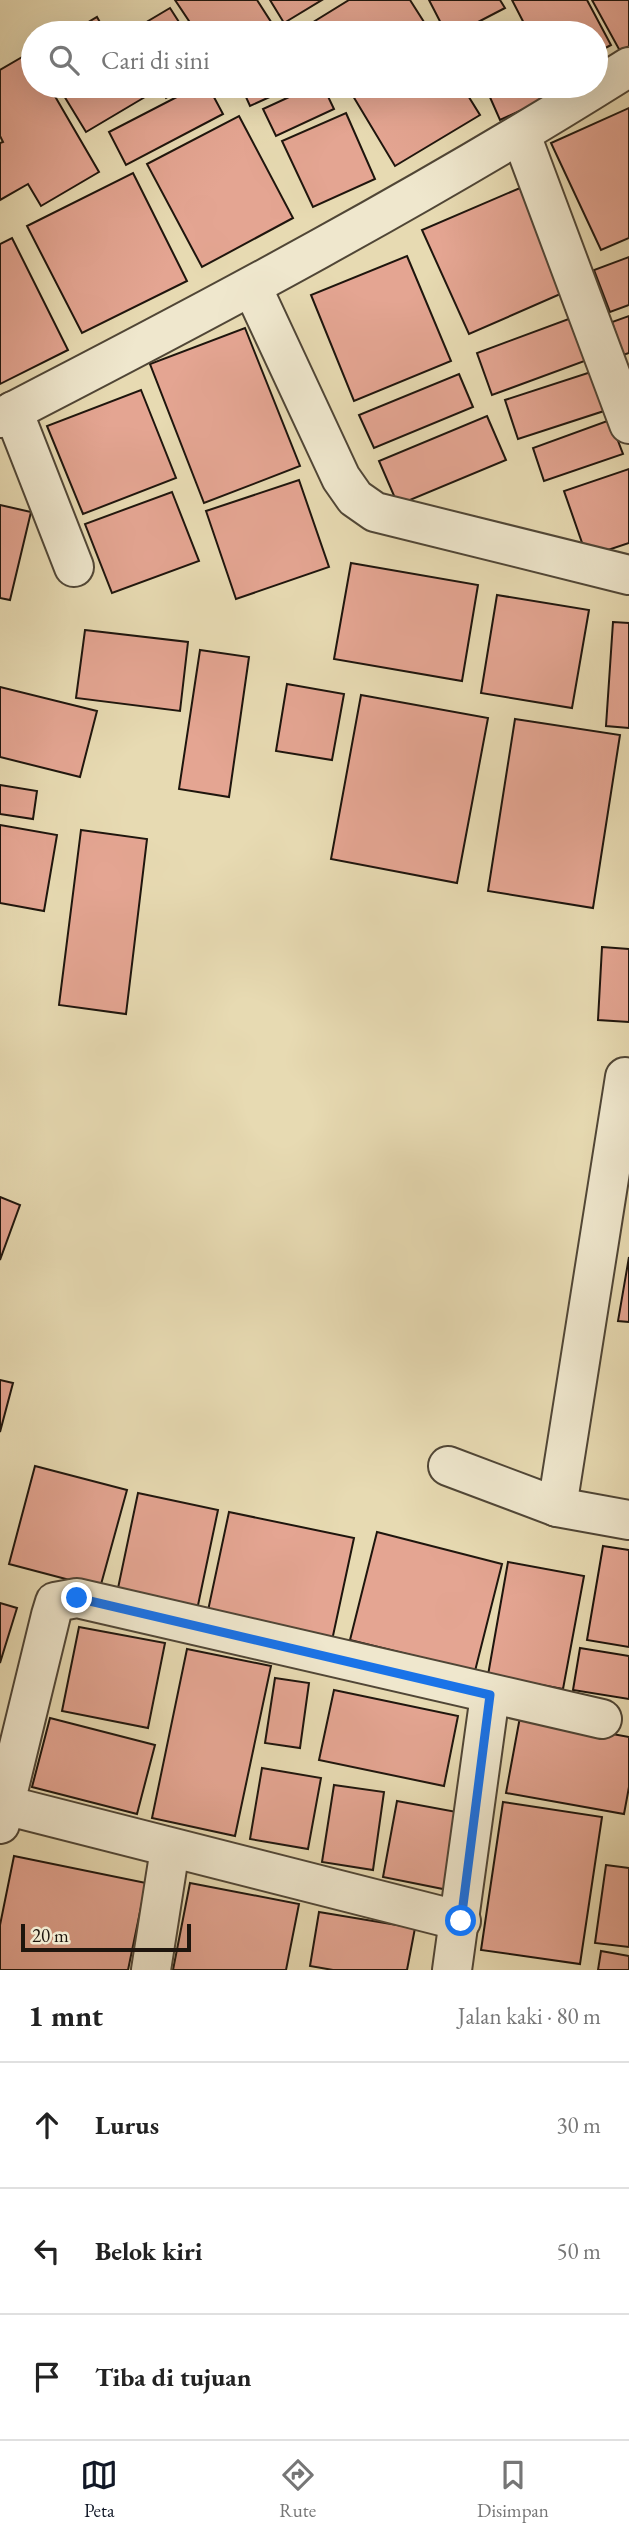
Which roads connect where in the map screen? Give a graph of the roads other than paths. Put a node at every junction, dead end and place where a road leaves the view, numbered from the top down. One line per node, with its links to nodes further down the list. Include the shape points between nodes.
1 (629, 67): 2 (street)
2 (608, 80)
3 (580, 98): 4 (street)
4 (522, 135): 5 (street); 7 (street)
5 (252, 287): 6 (street); 9 (street, via 341,478 355,498 374,512)
6 (7, 414): 8 (street)
7 (629, 424)
8 (74, 567)
9 (629, 575)
10 (625, 1077): 12 (street)
11 (447, 1466): 12 (street)
12 (557, 1507): 13 (street)
13 (629, 1520)
14 (490, 1695): 15 (street); 16 (street, via 77,1598 55,1602); 19 (street)
15 (602, 1719)
16 (11, 1729): 17 (street)
17 (2, 1814): 18 (street)
18 (170, 1849): 19 (street); 20 (street)
19 (461, 1921): 21 (street)
20 (151, 1970)
21 (452, 1970)

